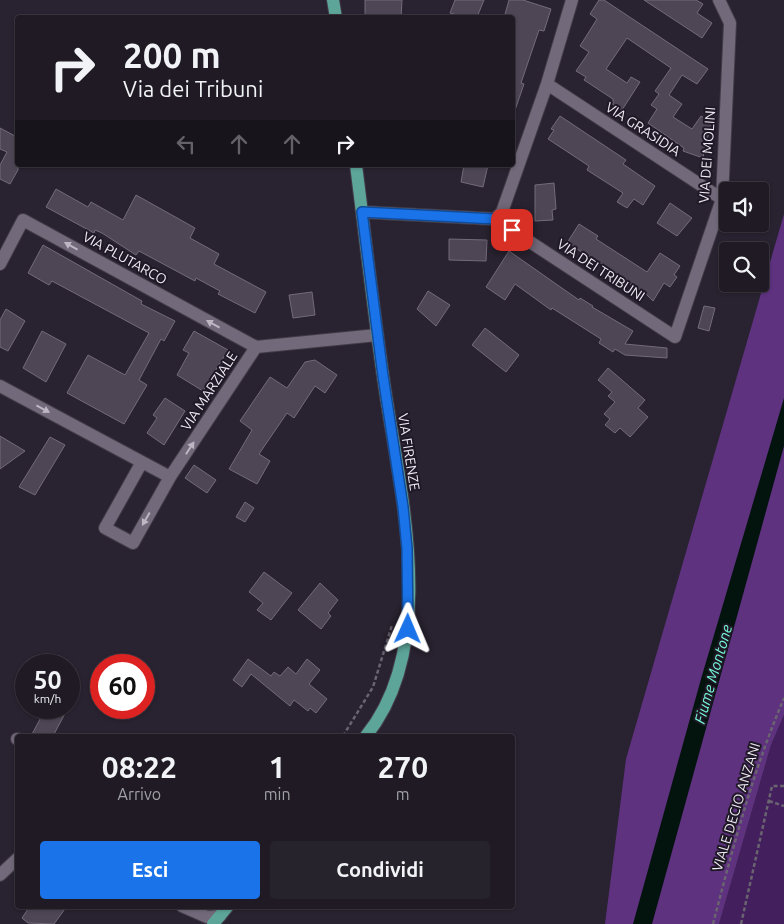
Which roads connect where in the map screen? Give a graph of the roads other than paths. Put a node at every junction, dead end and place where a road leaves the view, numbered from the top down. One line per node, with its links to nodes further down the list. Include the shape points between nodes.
1 (333, 0): 4 (main road)
2 (572, 0): 5 (street)
3 (719, 0): 7 (street, VIA DEI MOLINI, via 730,23)
4 (336, 15)
5 (547, 84): 8 (street, VIA GRASIDIA); 11 (street, via 502,212)
6 (356, 167): 10 (main road, VIA FIRENZE)
7 (723, 182)
8 (719, 197)
9 (719, 208): 14 (street, VIA DEI MOLINI)
10 (362, 212): 11 (street); 13 (main road, VIA FIRENZE)
11 (495, 219): 14 (street, VIA DEI TRIBUNI)
12 (0, 264): 15 (street, VIA PLUTARCO, one-way to 12, via 23,220)
13 (377, 335): 15 (street, VIA MARZIALE); 19 (main road, VIA FIRENZE, via 407,548 408,629 401,668 390,696)
14 (676, 337)
15 (256, 347): 18 (street, VIA MARZIALE, one-way to 15)
16 (0, 386): 17 (street, one-way to 17)
17 (142, 462): 18 (street); 18 (street, VIA MARZIALE, one-way to 17, via 133,543 105,528)
18 (170, 477)
19 (367, 734)
20 (15, 861): 21 (street)
21 (0, 875)
22 (184, 909): 25 (street)
23 (189, 909): 24 (street, via 207,917)
24 (220, 916)
25 (193, 924)

